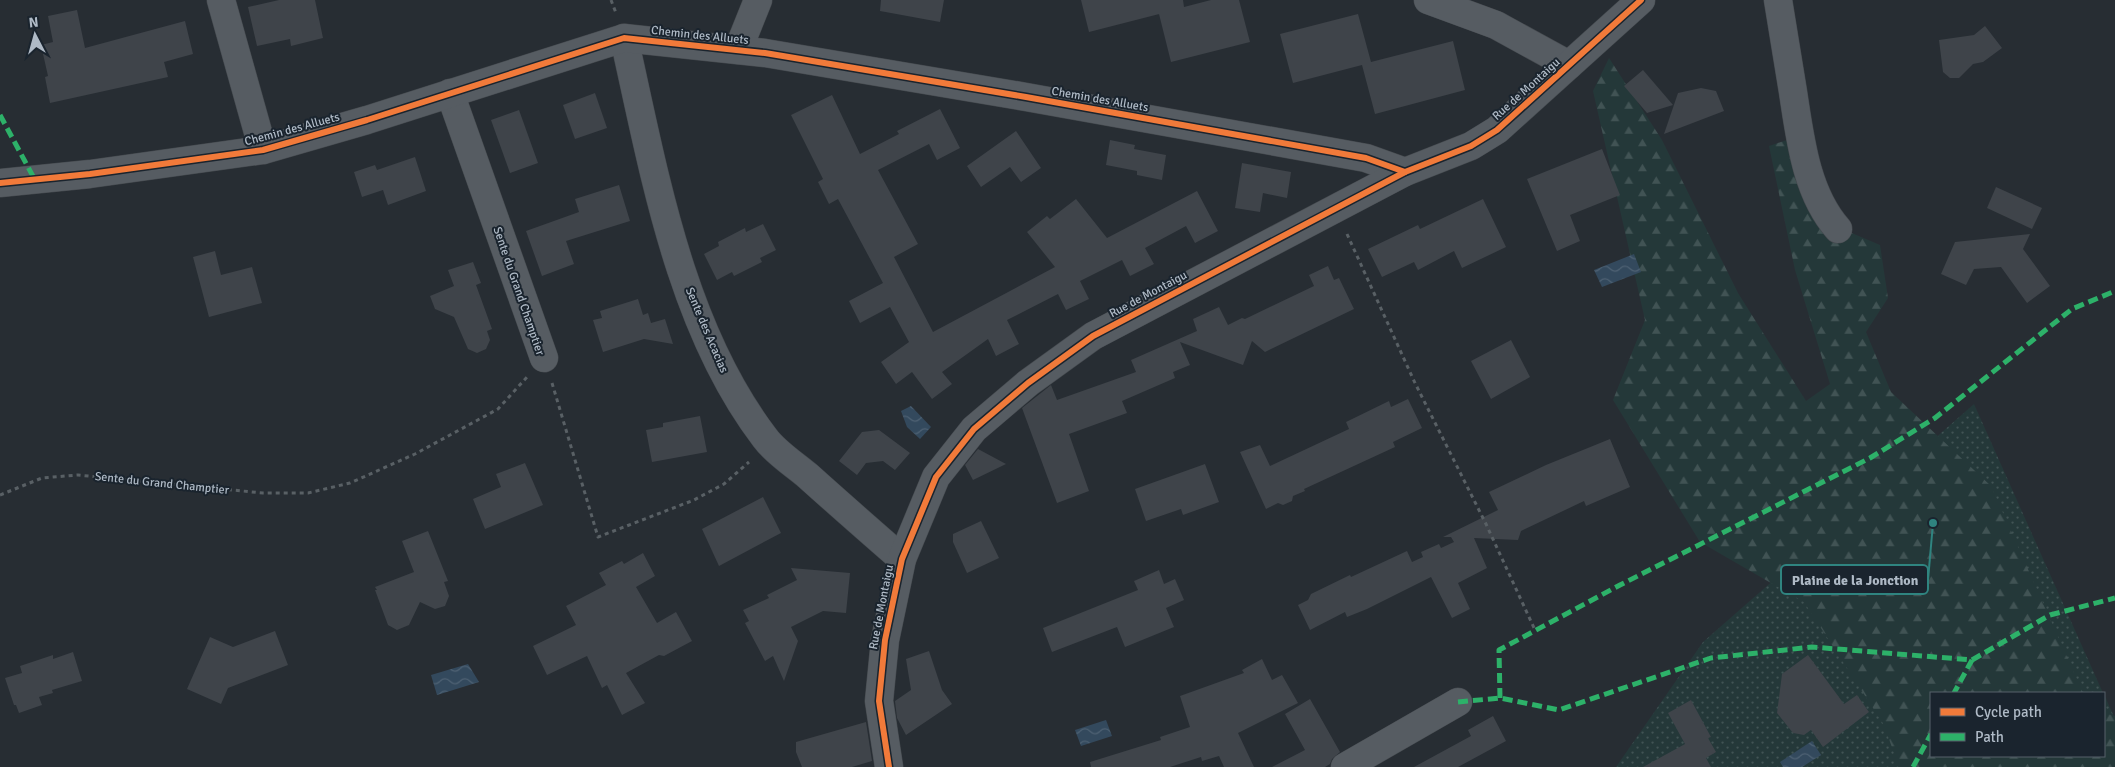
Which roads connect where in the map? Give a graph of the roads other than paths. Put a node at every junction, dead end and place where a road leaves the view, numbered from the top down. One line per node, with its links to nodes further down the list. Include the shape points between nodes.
1 (221, 0): 10 (street)
2 (758, 0): 7 (street)
3 (1428, 0): 8 (street, via 1496,25)
4 (1641, 0): 8 (street, Rue de Montaigu)
5 (1778, 0): 13 (street, via 1802,149 1817,194)
6 (624, 38): 7 (street, Chemin des Alluets); 9 (street, Chemin des Alluets); 15 (street, Sente des Acacias, via 676,255 732,388 766,440)
7 (738, 50): 11 (street, Chemin des Alluets, via 1366,158)
8 (1569, 64): 11 (street, Rue de Montaigu, via 1497,130 1471,146)
9 (450, 93): 10 (street, Chemin des Alluets); 14 (street, Sente du Grand Champtier)
10 (263, 150): 12 (street, Chemin des Alluets)
11 (1405, 172): 15 (street, Rue de Montaigu, via 1093,336 1028,383 974,429 936,477)
12 (0, 183)
13 (1838, 229)
14 (544, 358)
15 (902, 559): 17 (street, Rue de Montaigu, via 885,640 879,701)
16 (1458, 702): 18 (street)
17 (890, 767)
18 (1345, 767)

